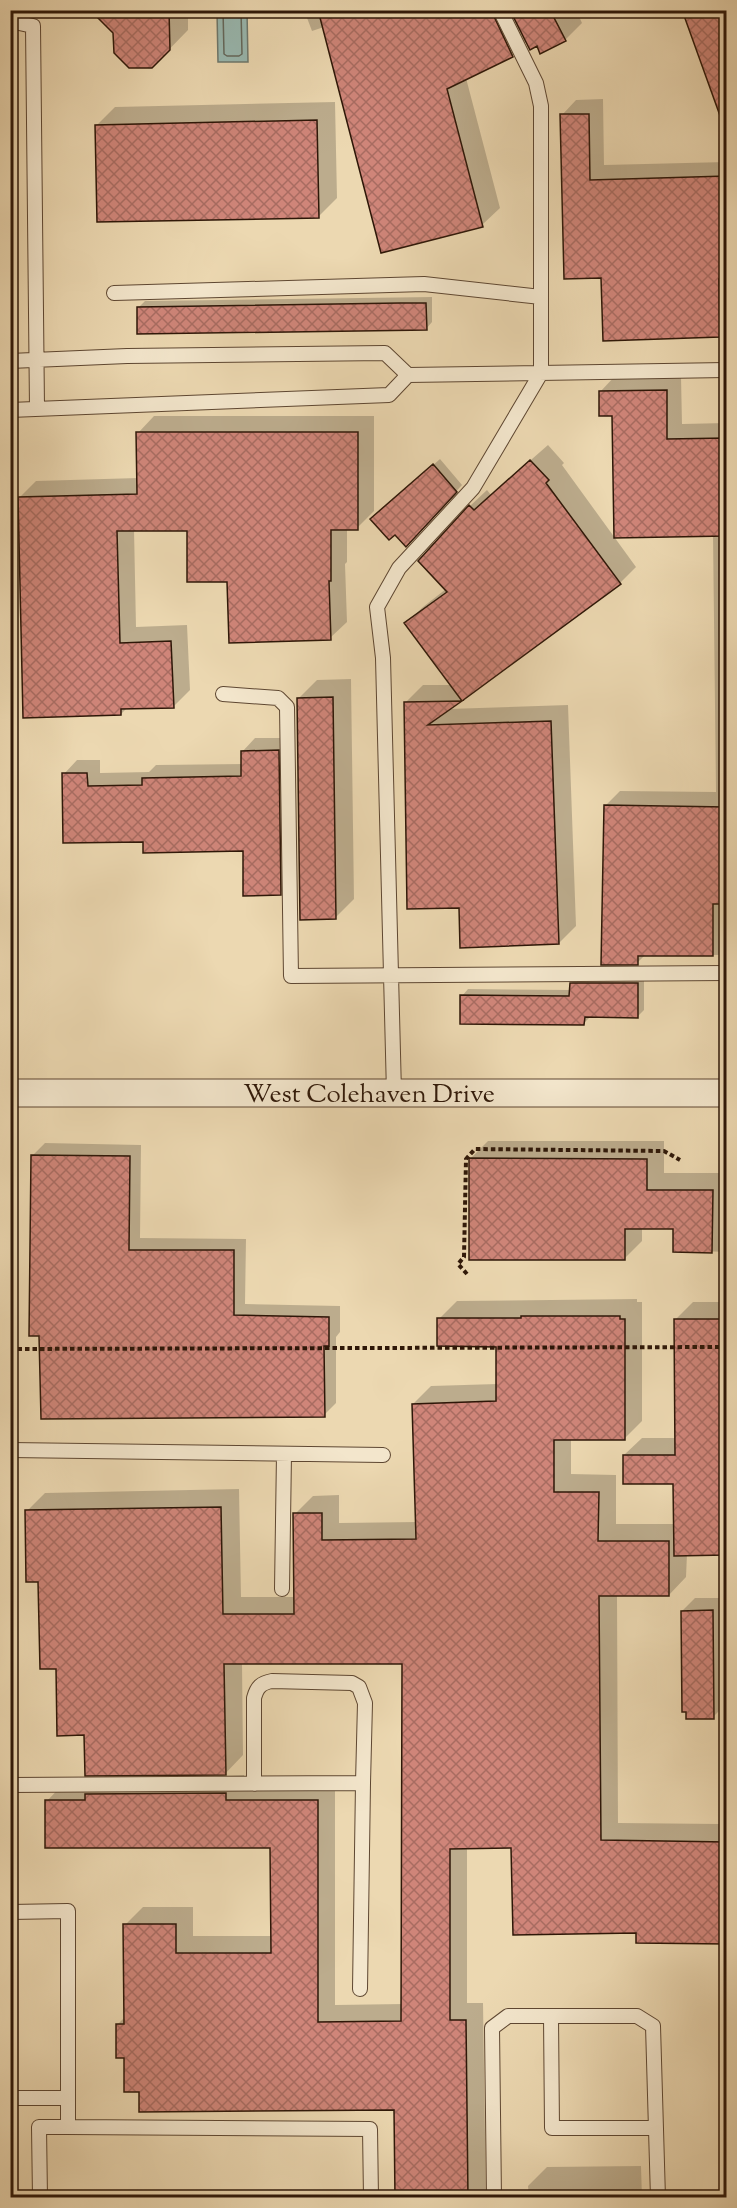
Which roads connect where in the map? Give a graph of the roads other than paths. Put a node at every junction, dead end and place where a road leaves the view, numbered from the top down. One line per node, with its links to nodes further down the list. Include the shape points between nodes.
1 (500, 10): 4 (lane, via 536,83 541,106)
2 (10, 21): 5 (lane, via 33,26)
3 (114, 293): 4 (lane, via 424,284)
4 (541, 297): 8 (lane)
5 (38, 360): 6 (lane); 9 (lane, via 385,352); 10 (lane)
6 (10, 361)
7 (726, 370): 8 (lane)
8 (541, 372): 9 (lane); 14 (lane, via 473,488 399,568 377,607 383,658)
9 (408, 375): 10 (lane, via 389,395)
10 (37, 408): 11 (lane)
11 (10, 410)
12 (223, 694): 14 (lane, via 279,698 287,707 291,976)
13 (726, 973): 14 (lane)
14 (390, 974): 17 (lane)
15 (726, 1092): 17 (street, West Colehaven Drive)
16 (10, 1093): 17 (street, West Colehaven Drive)
17 (394, 1093)
18 (10, 1450): 19 (lane)
19 (284, 1454): 20 (lane); 21 (lane)
20 (383, 1455)
21 (282, 1589)
22 (363, 1783): 23 (lane); 23 (lane, via 365,1703 359,1686 272,1681 256,1689 254,1698); 26 (lane)
23 (254, 1784): 24 (lane)
24 (10, 1785)
25 (10, 1912): 29 (lane, via 68,1911)
26 (360, 1989)
27 (551, 2016): 31 (lane, via 637,2016 653,2026); 31 (lane, via 552,2128); 34 (lane, via 508,2016 492,2028)
28 (10, 2098): 29 (lane)
29 (68, 2098): 30 (lane)
30 (68, 2127): 32 (lane, via 39,2127); 33 (lane, via 370,2129)
31 (656, 2128): 35 (lane)
32 (40, 2198)
33 (370, 2198)
34 (494, 2198)
35 (658, 2198)

